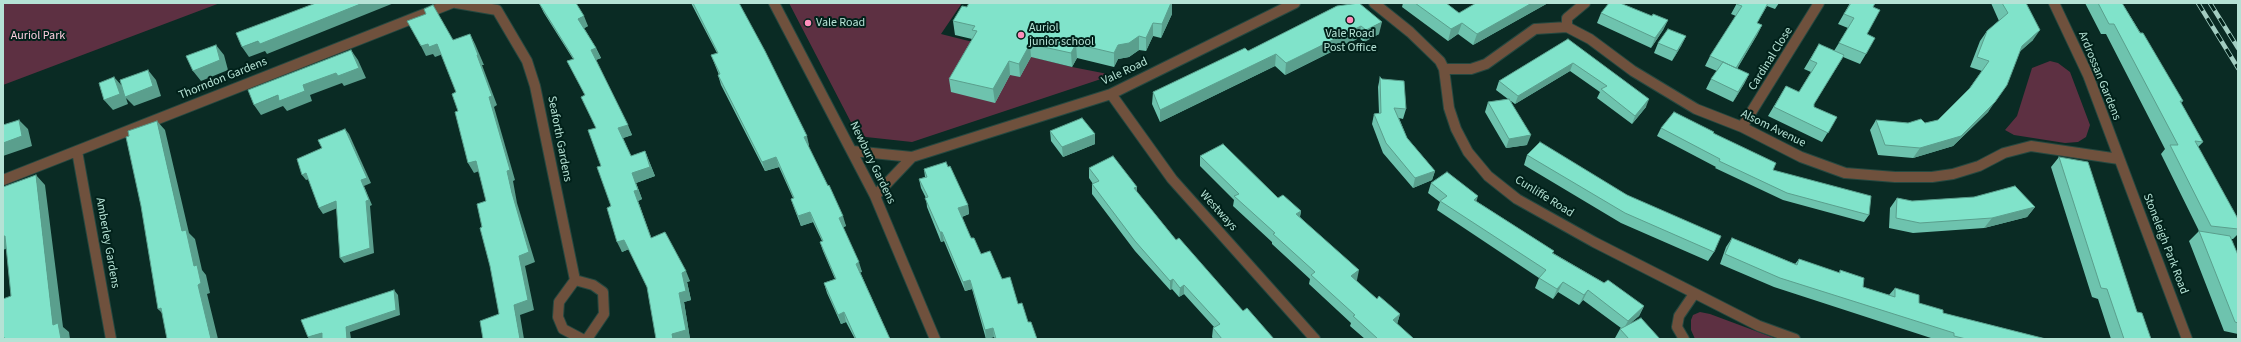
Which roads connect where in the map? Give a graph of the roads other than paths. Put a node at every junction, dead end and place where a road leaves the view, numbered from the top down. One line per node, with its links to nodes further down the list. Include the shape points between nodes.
1 (452, 3): 14 (street, Thorndon Gardens)
2 (456, 3): 9 (street, Seaforth Gardens)
3 (774, 3): 15 (street, Newbury Gardens)
4 (1295, 3): 12 (street, Vale Road)
5 (1374, 3): 11 (street, Cunliffe Road, via 1426,46)
6 (1585, 3): 10 (street, via 1567,18)
7 (1819, 3): 13 (street, Cardinal Close)
8 (2054, 3): 17 (street, Ardrossan Gardens, via 2088,75)
9 (499, 7): 20 (street, Seaforth Gardens, via 527,61 535,86)
10 (1567, 28): 11 (street, Alsom Avenue, via 1535,29 1486,64 1470,69); 13 (street, Alsom Avenue, via 1590,39 1633,71 1696,109)
11 (1444, 69): 21 (street, Cunliffe Road, via 1456,129 1468,152 1488,176 1517,199)
12 (1111, 94): 16 (street, Vale Road); 26 (street, Westways, via 1172,179)
13 (1742, 127): 17 (street, Alsom Avenue, via 1801,157 1845,173 1895,177 1953,174 1979,166 2010,150 2031,146)
14 (77, 151): 18 (street, Thorndon Gardens); 22 (street, Amberley Gardens)
15 (853, 151): 16 (street, Vale Road); 19 (street, Newbury Gardens)
16 (912, 157): 19 (street, Vale Road)
17 (2119, 159): 29 (street, Stoneleigh Park Road)
18 (3, 180)
19 (874, 196): 25 (street, Newbury Gardens)
20 (575, 280): 23 (street, via 560,302 558,318 563,329); 24 (street, via 593,285 603,292 604,314)
21 (1694, 294): 27 (street, via 1679,316 1677,327); 28 (street, Cunliffe Road, via 1759,326)
22 (111, 339)
23 (582, 339)
24 (587, 339)
25 (935, 339)
26 (1315, 339)
27 (1684, 339)
28 (1795, 339)
29 (2187, 339)

